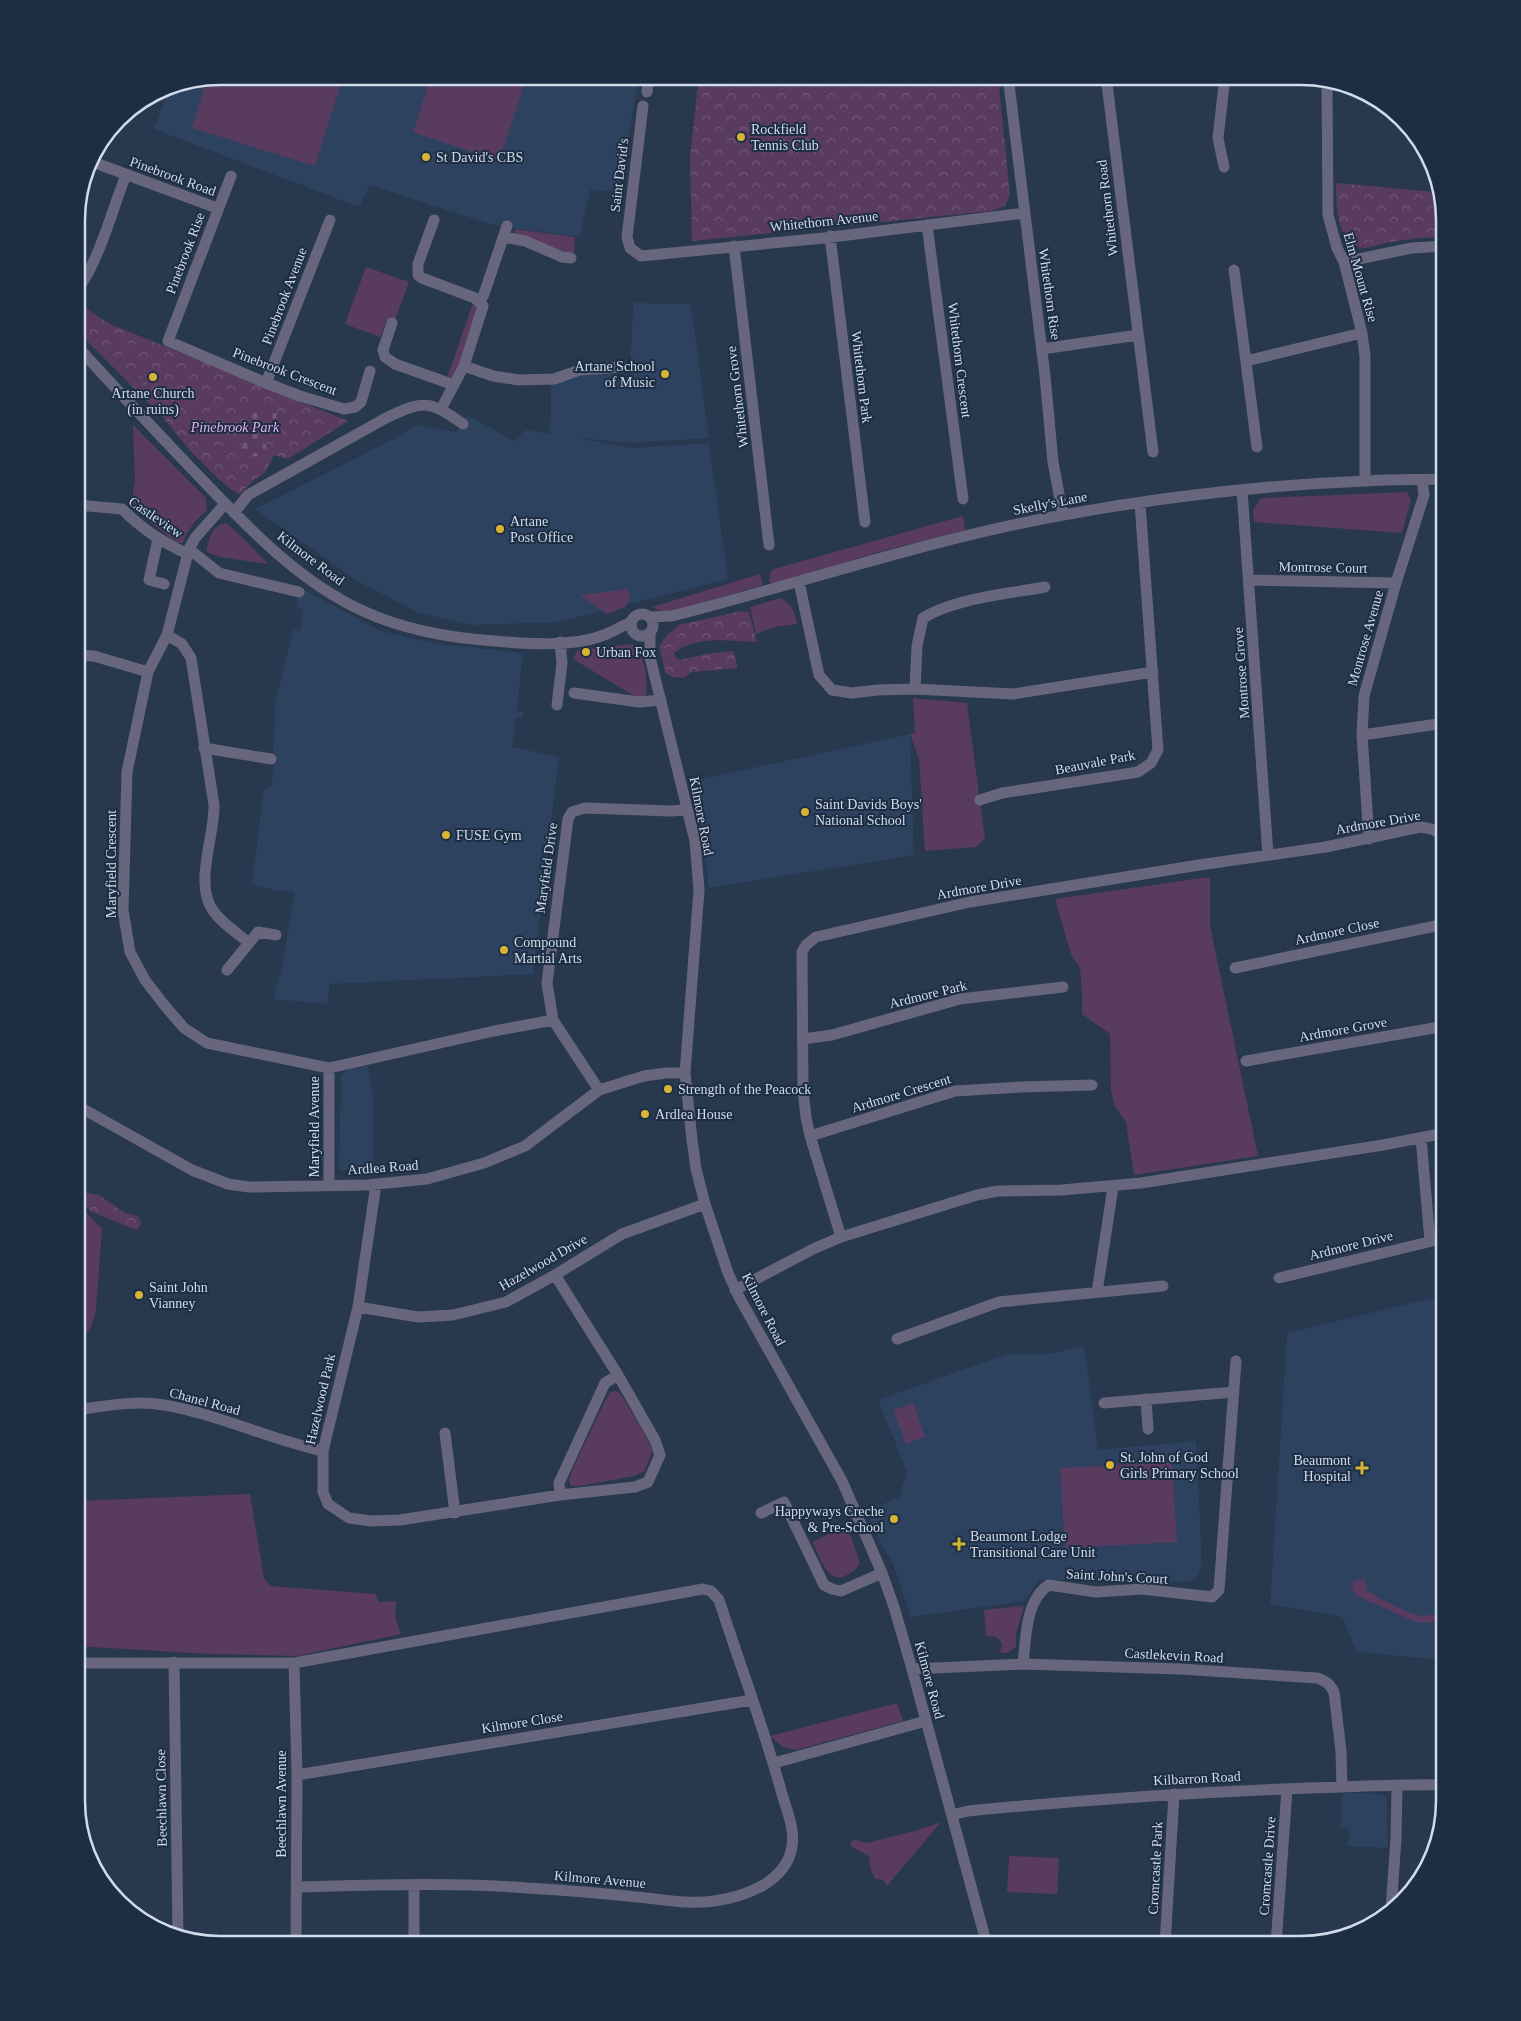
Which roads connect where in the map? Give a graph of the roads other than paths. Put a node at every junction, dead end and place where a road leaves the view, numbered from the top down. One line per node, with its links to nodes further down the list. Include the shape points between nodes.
1 (648, 85): 6 (street)
2 (1009, 85): 13 (street, Whitethorn Rise)
3 (1107, 85): 30 (street, Whitethorn Road)
4 (1224, 85): 9 (street, via 1218,138)
5 (1327, 88): 24 (street, Elm Mount Rise, via 1328,215)
6 (647, 92)
7 (643, 106): 22 (street, Saint David's, via 627,237)
8 (97, 164): 10 (street, Pinebrook Road)
9 (1224, 167)
10 (126, 174): 12 (street, Pinebrook Road); 26 (street)
11 (231, 176): 12 (street, Pinebrook Rise)
12 (217, 208): 31 (street, Pinebrook Rise)
13 (1024, 213): 16 (street, Whitethorn Avenue); 32 (street, Whitethorn Rise)
14 (330, 220): 38 (street, Pinebrook Avenue)
15 (434, 220): 27 (street, via 418,264 418,275)
16 (927, 225): 18 (street, Whitethorn Avenue); 48 (street, Whitethorn Crescent)
17 (507, 226): 19 (street)
18 (830, 236): 20 (street, Whitethorn Avenue); 53 (street, Whitethorn Park)
19 (503, 237): 23 (street); 27 (street)
20 (734, 246): 22 (street, Whitethorn Avenue, via 650,256 637,254); 55 (street, Whitethorn Grove)
21 (1436, 247): 24 (street, via 1412,248)
22 (630, 248)
23 (571, 258)
24 (1344, 262): 29 (street, Elm Mount Rise)
25 (1234, 270): 34 (street)
26 (85, 278)
27 (480, 301): 35 (street, via 482,314)
28 (392, 323): 39 (street, via 383,350 389,361)
29 (1362, 333): 34 (street); 46 (street, Elm Mount Rise)
30 (1138, 335): 32 (street); 43 (street, Whitethorn Road)
31 (168, 341): 38 (street, Pinebrook Crescent)
32 (1042, 349): 52 (street, Whitethorn Rise, via 1053,462)
33 (85, 356): 51 (street, Kilmore Road)
34 (1246, 361): 42 (street)
35 (464, 366): 36 (street, via 493,376 528,380 561,378 580,370); 39 (street)
36 (622, 368)
37 (370, 371): 38 (street, Pinebrook Crescent, via 361,402 351,409 339,408)
38 (266, 383)
39 (454, 385): 40 (street)
40 (441, 409): 41 (street); 51 (street, Maryfield Crescent, via 421,404 409,407)
41 (463, 424)
42 (1257, 447)
43 (1153, 452)
44 (1436, 479): 45 (street, Skelly's Lane)
45 (1422, 480): 46 (street, Skelly's Lane); 59 (street, Montrose Avenue, via 1424,496)
46 (1365, 481): 47 (street, Skelly's Lane)
47 (1242, 490): 49 (street, Skelly's Lane); 57 (street, Montrose Grove)
48 (963, 499)
49 (1140, 503): 52 (street, Skelly's Lane); 74 (street, Beauvale Park)
50 (85, 506): 54 (street, Castleview, via 122,509)
51 (229, 508): 56 (street, Maryfield Crescent, via 195,538); 70 (street, Kilmore Road, via 302,574 371,614 402,625 457,637)
52 (1063, 515): 58 (street, Skelly's Lane, via 968,535)
53 (865, 522)
54 (158, 538): 56 (street, Castleview); 60 (street, via 149,580)
55 (769, 545)
56 (188, 551): 62 (street, Castleview, via 219,573); 67 (street, Maryfield Crescent)
57 (1249, 580): 59 (street, Montrose Court); 87 (street, Montrose Grove)
58 (799, 582): 63 (street, Skelly's Lane); 75 (street, via 819,675 832,690 852,693)
59 (1396, 583): 80 (street, Montrose Avenue, via 1364,696)
60 (164, 584)
61 (1045, 587): 75 (street, via 952,605 923,618 917,646)
62 (299, 592)
63 (672, 616): 64 (street, Skelly's Lane); 66 (street, Skelly's Lane)
64 (649, 617): 65 (street, via 638,615); 66 (street, via 653,624)
65 (631, 622): 68 (street, Kilmore Road); 69 (street)
66 (651, 632): 69 (street, via 643,637); 72 (street, Kilmore Road)
67 (167, 635): 73 (street, Maryfield Crescent); 81 (street, via 182,644 191,658)
68 (603, 635): 69 (street, Kilmore Road); 70 (street, Kilmore Road)
69 (636, 635): 72 (street, Kilmore Road)
70 (560, 642): 78 (street, via 562,663)
71 (85, 656): 73 (street)
72 (650, 657): 77 (street, Kilmore Road)
73 (148, 672): 98 (street, Maryfield Crescent, via 127,772 123,910 130,952 145,980 174,1017 184,1028 207,1042)
74 (1153, 672): 75 (street, via 1013,694); 83 (street, Beauvale Park, via 1158,750 1151,763 1138,772 1002,793)
75 (915, 689)
76 (574, 693): 77 (street, via 639,702)
77 (661, 700): 84 (street, Kilmore Road)
78 (557, 705)
79 (1436, 725): 80 (street)
80 (1362, 735): 86 (street, Montrose Avenue)
81 (204, 748): 82 (street); 90 (street, via 215,816 204,887 215,914)
82 (271, 758)
83 (980, 800)
84 (687, 810): 94 (street, Maryfield Drive, via 585,808 569,815 547,983); 99 (street, Kilmore Road, via 695,841 699,890)
85 (1436, 832): 86 (street, Ardmore Drive, via 1420,827)
86 (1369, 839): 87 (street, Ardmore Drive)
87 (1268, 855): 96 (street, Ardmore Drive, via 970,902 816,937 802,952)
88 (1436, 926): 91 (street, Ardmore Close)
89 (276, 934): 90 (street, via 258,932)
90 (249, 943): 92 (street)
91 (1235, 968)
92 (227, 970)
93 (1063, 986): 96 (street, Ardmore Park, via 960,999 832,1035)
94 (553, 1020): 98 (street, Maryfield Crescent); 101 (street, Maryfield Drive)
95 (1436, 1028): 97 (street, Ardmore Grove)
96 (803, 1039): 104 (street, Ardmore Drive, via 803,1090)
97 (1246, 1062)
98 (329, 1068): 107 (street, Maryfield Avenue)
99 (685, 1073): 101 (street, Ardlea Road, via 644,1076); 109 (street, Kilmore Road, via 696,1169)
100 (1092, 1085): 104 (street, Ardmore Crescent, via 955,1091)
101 (600, 1090): 106 (street, Ardlea Road, via 525,1146 484,1163 427,1179)
102 (85, 1110): 107 (street, Ardlea Road, via 215,1180 249,1187)
103 (1436, 1135): 105 (street)
104 (810, 1136): 110 (street, Ardmore Drive)
105 (1421, 1138): 108 (street); 112 (street)
106 (376, 1184): 107 (street, Ardlea Road); 118 (street, Hazelwood Park)
107 (329, 1185)
108 (1113, 1187): 110 (street, via 998,1191 951,1202); 117 (street)
109 (705, 1204): 113 (street, Hazelwood Drive, via 622,1234); 116 (street, Kilmore Road)
110 (841, 1237): 116 (street)
111 (1436, 1240): 112 (street, Ardmore Drive)
112 (1430, 1241): 114 (street, Ardmore Drive)
113 (555, 1275): 118 (street, Hazelwood Drive, via 506,1302 453,1314 418,1317); 121 (street, Hazelwood Park)
114 (1279, 1278)
115 (1163, 1286): 117 (street)
116 (735, 1290): 132 (street, Kilmore Road, via 842,1481)
117 (1097, 1292): 119 (street, via 999,1302)
118 (358, 1307): 128 (street, Hazelwood Park)
119 (897, 1339)
120 (1236, 1362): 122 (street, Saint John's Court)
121 (618, 1375): 129 (street, via 605,1383 559,1483); 129 (street, Hazelwood Park, via 655,1440 660,1455 654,1470 648,1482 635,1487)
122 (1234, 1392): 123 (street); 136 (street, Saint John's Court, via 1219,1590 1212,1597 1142,1589 1096,1592 1049,1586 1040,1591 1031,1611)
123 (1146, 1399): 124 (street); 126 (street)
124 (1104, 1403)
125 (85, 1409): 128 (street, Chanel Road, via 123,1404 164,1405)
126 (1148, 1429)
127 (445, 1433): 130 (street)
128 (322, 1452): 130 (street, Hazelwood Park, via 323,1492 328,1504 349,1518 370,1521)
129 (560, 1496): 130 (street, Hazelwood Park)
130 (454, 1513)
131 (761, 1514): 132 (street, via 784,1502 824,1585 832,1590 841,1591)
132 (882, 1573): 137 (street, Kilmore Road)
133 (85, 1662): 134 (street, Kilmore Avenue)
134 (174, 1662): 135 (street, Kilmore Avenue); 151 (street, Beechlawn Close)
135 (294, 1663): 138 (street, Kilmore Avenue, via 703,1588 719,1600); 141 (street, Beechlawn Avenue)
136 (1023, 1664): 137 (street, Castlekevin Road); 144 (street, Castlekevin Road, via 1180,1669 1325,1681 1331,1686 1336,1700)
137 (912, 1669): 139 (street, Kilmore Road)
138 (752, 1700): 140 (street, Kilmore Avenue); 141 (street, Kilmore Close)
139 (926, 1721): 140 (street); 147 (street, Kilmore Road)
140 (774, 1763): 148 (street, Kilmore Avenue, via 793,1831 792,1847 786,1864 772,1880 750,1891 714,1901 669,1902 525,1888)
141 (297, 1776): 149 (street, Beechlawn Avenue)
142 (1436, 1785): 143 (street, Kilbarron Road)
143 (1396, 1786): 144 (street, Kilbarron Road); 150 (street)
144 (1342, 1787): 145 (street, Kilbarron Road)
145 (1287, 1789): 146 (street, Kilbarron Road); 156 (street, Cromcastle Drive)
146 (1174, 1794): 147 (street, Kilbarron Road, via 1079,1800); 155 (street, Cromcastle Park)
147 (952, 1815): 154 (street, Kilmore Road)
148 (414, 1885): 149 (street, Kilmore Avenue); 153 (street)
149 (296, 1887): 152 (street, Beechlawn Avenue)
150 (1392, 1900)
151 (178, 1929)
152 (296, 1936)
153 (414, 1936)
154 (985, 1936)
155 (1166, 1936)
156 (1277, 1936)

